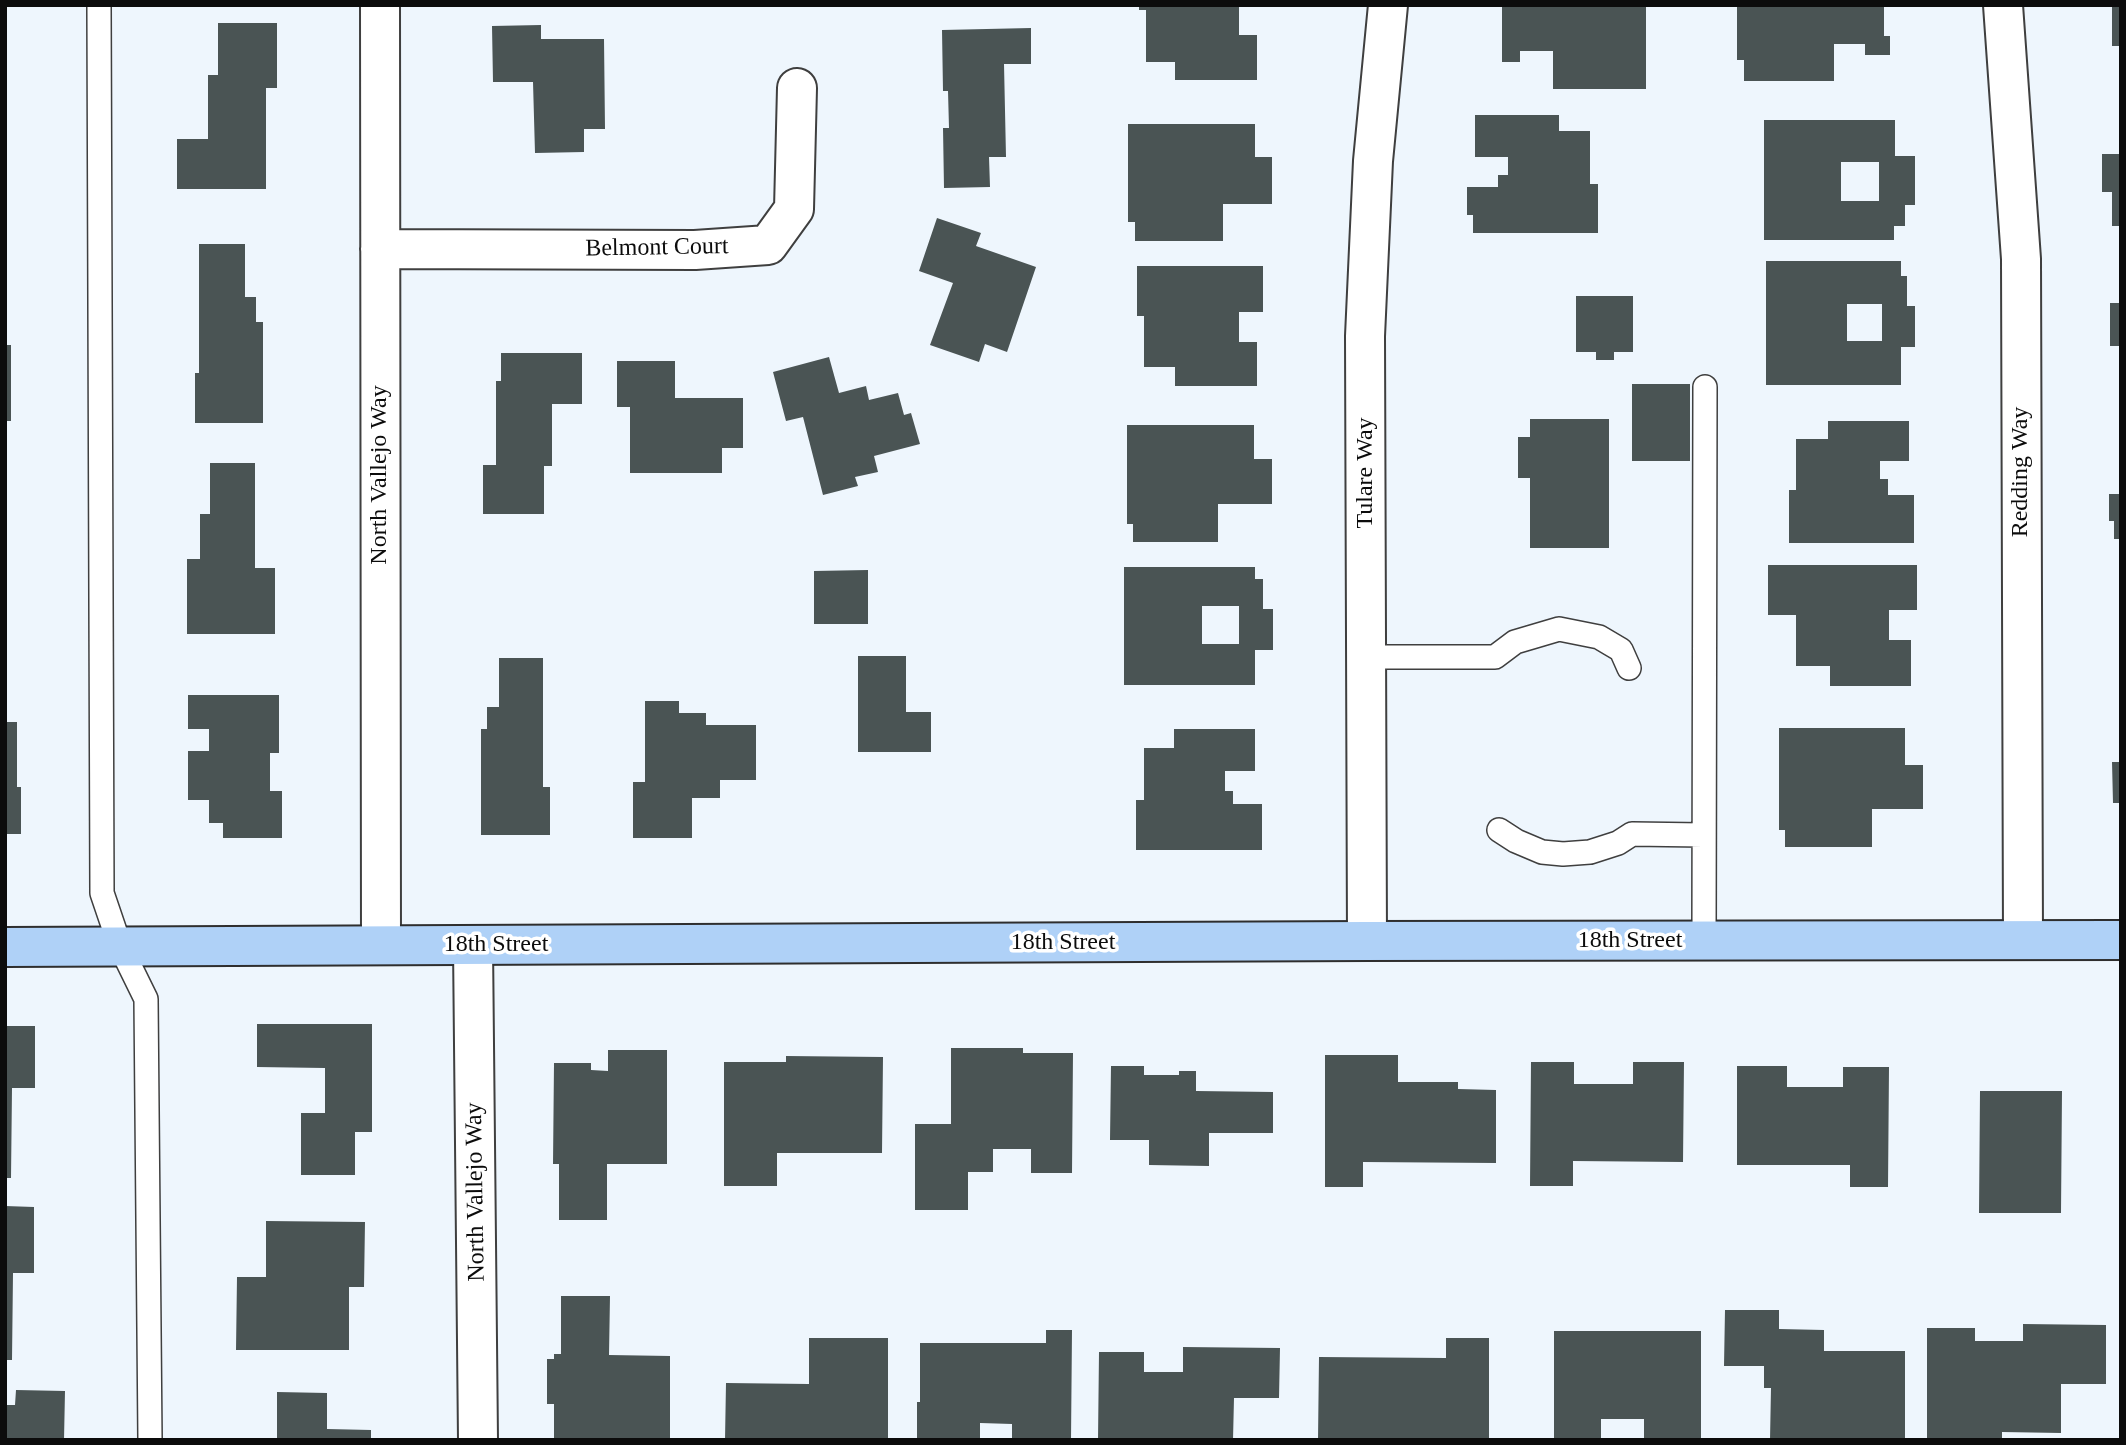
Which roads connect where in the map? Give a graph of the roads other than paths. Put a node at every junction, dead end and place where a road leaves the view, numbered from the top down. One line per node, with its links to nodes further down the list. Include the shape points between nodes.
1 (99, 5): 18 (lane, via 102,893)
2 (380, 5): 6 (street, North Vallejo Way)
3 (1388, 5): 8 (street, Tulare Way, via 1373,161 1365,336)
4 (2003, 5): 12 (street, Redding Way, via 2021,259)
5 (797, 88): 6 (street, Belmont Court, via 794,209 768,245 695,250)
6 (380, 249): 16 (street, North Vallejo Way)
7 (1705, 387): 11 (lane)
8 (1367, 657): 9 (lane, via 1495,657 1514,642 1559,629 1599,637 1621,650); 14 (street, Tulare Way)
9 (1629, 668)
10 (1499, 830): 11 (lane, via 1542,852 1563,854 1590,852 1632,834)
11 (1703, 835): 15 (lane)
12 (2023, 940): 13 (main road, 18th Street); 15 (main road, 18th Street)
13 (2121, 940)
14 (1367, 941): 15 (main road, 18th Street); 17 (main road, 18th Street)
15 (1704, 941)
16 (381, 945): 17 (main road, 18th Street); 18 (main road, 18th Street)
17 (473, 945): 21 (street, North Vallejo Way)
18 (120, 946): 19 (main road, 18th Street); 20 (lane, via 146,999)
19 (5, 947)
20 (150, 1440)
21 (478, 1440)

